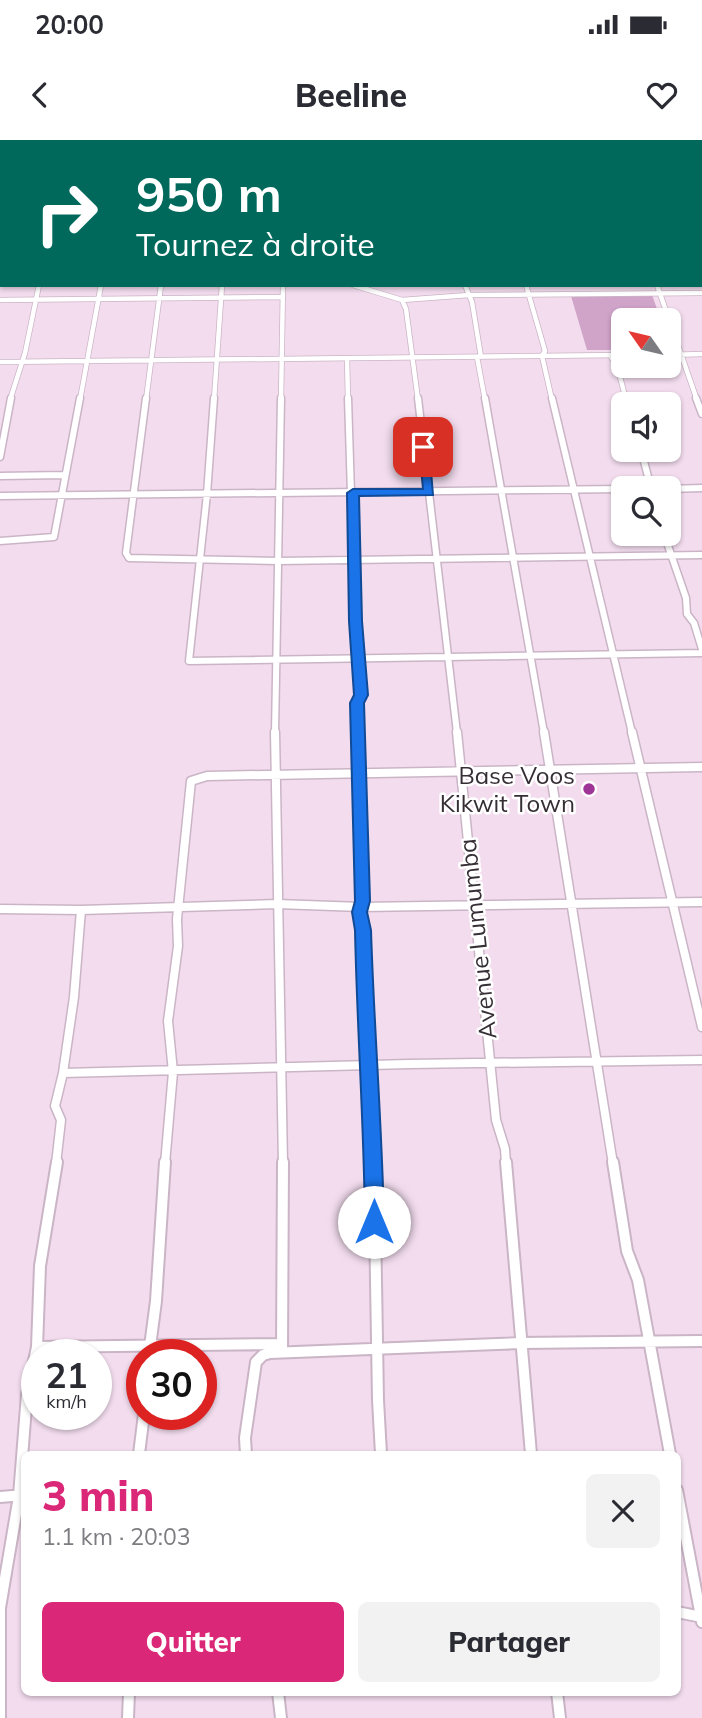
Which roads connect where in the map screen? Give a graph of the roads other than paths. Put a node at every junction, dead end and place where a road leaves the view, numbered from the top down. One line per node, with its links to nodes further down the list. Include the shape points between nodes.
1 (38, 287): 21 (street)
2 (100, 287): 18 (street)
3 (161, 287): 19 (street)
4 (222, 287): 16 (street)
5 (283, 287): 17 (street)
6 (360, 287): 22 (street)
7 (466, 287): 15 (street)
8 (526, 287): 14 (street)
9 (588, 287): 11 (street)
10 (658, 287): 12 (street)
11 (589, 292): 12 (street); 14 (street)
12 (661, 293): 13 (street); 23 (street)
13 (702, 293)
14 (528, 294): 15 (street); 27 (street, via 545,351)
15 (468, 295): 22 (street); 28 (street)
16 (222, 297): 17 (street); 19 (street); 32 (street)
17 (282, 297): 30 (street)
18 (97, 299): 19 (street); 21 (street); 33 (street)
19 (160, 299): 34 (street)
20 (0, 300): 21 (street)
21 (35, 300): 36 (street)
22 (402, 300): 31 (street, Avenue Lumumba)
23 (666, 308)
24 (610, 355): 27 (street); 37 (street)
25 (681, 355): 26 (street); 38 (street)
26 (702, 355)
27 (542, 356): 28 (street); 45 (street)
28 (479, 357): 31 (street); 46 (street)
29 (347, 358): 30 (street); 31 (street); 48 (street)
30 (284, 359): 32 (street); 47 (street)
31 (413, 359): 49 (street, Avenue Lumumba)
32 (217, 360): 34 (street); 50 (street)
33 (86, 361): 34 (street); 36 (street); 40 (street)
34 (151, 361): 52 (street)
35 (0, 362): 36 (street)
36 (22, 362): 39 (street, via 7,409)
37 (624, 392)
38 (702, 414)
39 (0, 457)
40 (64, 475): 41 (street); 51 (street)
41 (0, 476)
42 (702, 488): 44 (street)
43 (611, 489): 45 (street)
44 (681, 489)
45 (575, 490): 46 (street); 57 (street)
46 (502, 491): 49 (street); 60 (street)
47 (280, 493): 48 (street); 50 (street); 63 (street)
48 (353, 493): 49 (street); 61 (street)
49 (429, 493): 59 (street, Avenue Lumumba)
50 (207, 494): 52 (street); 62 (street)
51 (62, 495): 52 (street); 53 (street); 54 (street, via 54,537)
52 (134, 495): 62 (street, via 129,558)
53 (0, 496)
54 (0, 541)
55 (668, 546): 58 (street)
56 (702, 555): 58 (street)
57 (590, 556): 58 (street); 60 (street); 66 (street)
58 (671, 556): 64 (street)
59 (436, 558): 60 (street); 61 (street); 67 (street, Avenue Lumumba)
60 (515, 558): 65 (street)
61 (354, 560): 63 (street); 68 (street)
62 (200, 561): 63 (street); 69 (street, via 189,661)
63 (278, 561): 69 (street)
64 (702, 651): 66 (street)
65 (532, 655): 66 (street); 67 (street); 72 (street)
66 (613, 655): 71 (street)
67 (449, 657): 68 (street); 73 (street, Avenue Lumumba)
68 (359, 658): 69 (street); 74 (street)
69 (278, 660): 75 (street)
70 (702, 767): 71 (street)
71 (640, 768): 72 (street); 76 (street)
72 (551, 770): 73 (street); 78 (street)
73 (459, 771): 74 (street); 80 (street, Avenue Lumumba)
74 (360, 772): 75 (street); 81 (street)
75 (274, 775): 79 (street); 83 (street, via 207,776 191,781)
76 (673, 902): 77 (street); 78 (street); 85 (street)
77 (702, 902)
78 (574, 903): 80 (street); 89 (street)
79 (277, 904): 81 (street); 83 (street); 90 (street)
80 (474, 905): 81 (street); 88 (street, Avenue Lumumba)
81 (361, 907): 87 (street)
82 (0, 909): 84 (street)
83 (179, 909): 84 (street); 91 (street, via 169,1021)
84 (81, 910): 92 (street)
85 (702, 1027)
86 (702, 1060): 89 (street)
87 (367, 1065): 88 (street); 90 (street); 100 (street, via 373,1104)
88 (490, 1065): 89 (street); 96 (street, Avenue Lumumba, via 496,1120 505,1149)
89 (598, 1065): 97 (street, via 627,1251 638,1280)
90 (283, 1069): 91 (street); 98 (street)
91 (173, 1072): 92 (street); 94 (street)
92 (63, 1073): 93 (street, via 55,1106 61,1120 59,1147 40,1266)
93 (37, 1339)
94 (151, 1339)
95 (702, 1342): 97 (street)
96 (522, 1343): 97 (street); 100 (street); 107 (street, Avenue Lumumba)
97 (650, 1344): 108 (street)
98 (281, 1348): 99 (street); 100 (street); 105 (street, via 257,1362)
99 (217, 1349)
100 (377, 1350): 106 (street)
101 (25, 1430): 103 (street)
102 (142, 1430): 104 (street)
103 (24, 1451)
104 (139, 1451)
105 (246, 1451)
106 (381, 1451)
107 (531, 1451)
108 (669, 1451)
109 (21, 1496): 110 (street)
110 (0, 1497)
111 (21, 1501): 118 (street, via 1,1608)
112 (681, 1510): 114 (street)
113 (681, 1613): 114 (street)
114 (702, 1618)
115 (129, 1696): 119 (street)
116 (278, 1696): 120 (street)
117 (557, 1696): 121 (street)
118 (1, 1718)
119 (128, 1718)
120 (281, 1718)
121 (560, 1718)

